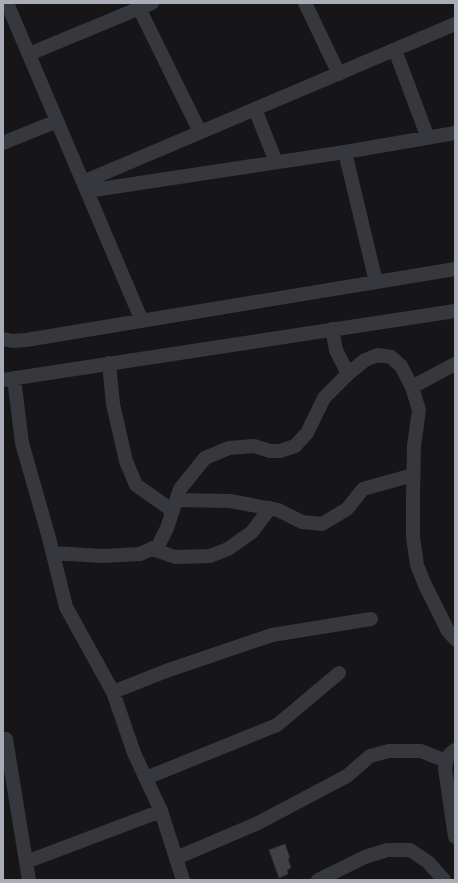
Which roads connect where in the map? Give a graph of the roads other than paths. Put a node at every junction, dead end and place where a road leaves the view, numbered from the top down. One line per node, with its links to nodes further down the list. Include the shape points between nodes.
1 (8, 3): 7 (street)
2 (152, 3): 4 (street)
3 (305, 3): 8 (street)
4 (139, 8): 7 (street); 11 (street)
5 (455, 24): 6 (street)
6 (395, 50): 8 (street); 13 (street)
7 (29, 54): 10 (street)
8 (339, 74): 9 (street)
9 (255, 109): 11 (street); 16 (street)
10 (57, 121): 14 (street); 17 (street)
11 (200, 132): 17 (street)
12 (455, 133): 13 (street)
13 (428, 138): 15 (street)
14 (3, 143)
15 (345, 152): 16 (street); 19 (street)
16 (276, 162): 17 (street)
17 (85, 186): 21 (street)
18 (455, 268): 19 (street)
19 (376, 282): 21 (street)
20 (455, 311): 22 (street)
21 (142, 321): 23 (street, via 26,340)
22 (332, 329): 24 (street); 26 (street, via 336,350)
23 (3, 339)
24 (109, 363): 27 (street); 30 (street, via 113,404 126,461 136,485)
25 (455, 364): 28 (street)
26 (348, 374): 28 (street, via 365,360 378,356 391,357 401,366); 30 (street, via 324,398 307,434 295,446 280,451 254,446 229,448 205,458 180,490)
27 (8, 379): 33 (street, via 22,443)
28 (412, 387): 29 (street, via 419,410)
29 (413, 475): 31 (street, via 363,489 347,509 322,524 302,522); 35 (street, via 413,537 417,565 444,625)
30 (175, 505): 31 (street, via 230,501); 32 (street, via 158,546)
31 (270, 508): 32 (street, via 252,532 228,549 210,556 175,557)
32 (152, 549): 33 (street, via 140,554 102,556)
33 (53, 553): 37 (street, via 66,607)
34 (371, 619): 37 (street, via 272,635)
35 (455, 639)
36 (339, 673): 41 (street, via 278,725)
37 (113, 692): 41 (street, via 134,753)
38 (6, 739): 45 (street)
39 (455, 750): 40 (street)
40 (446, 761): 43 (street); 44 (street, via 421,751 389,751 370,756 346,776 256,824)
41 (146, 778): 42 (street)
42 (161, 811): 44 (street); 45 (street)
43 (455, 836)
44 (176, 858): 47 (street)
45 (26, 862): 46 (street)
46 (29, 880)
47 (183, 880)
48 (318, 880): 49 (street, via 365,857 387,850 410,850 428,862)
49 (444, 880)

